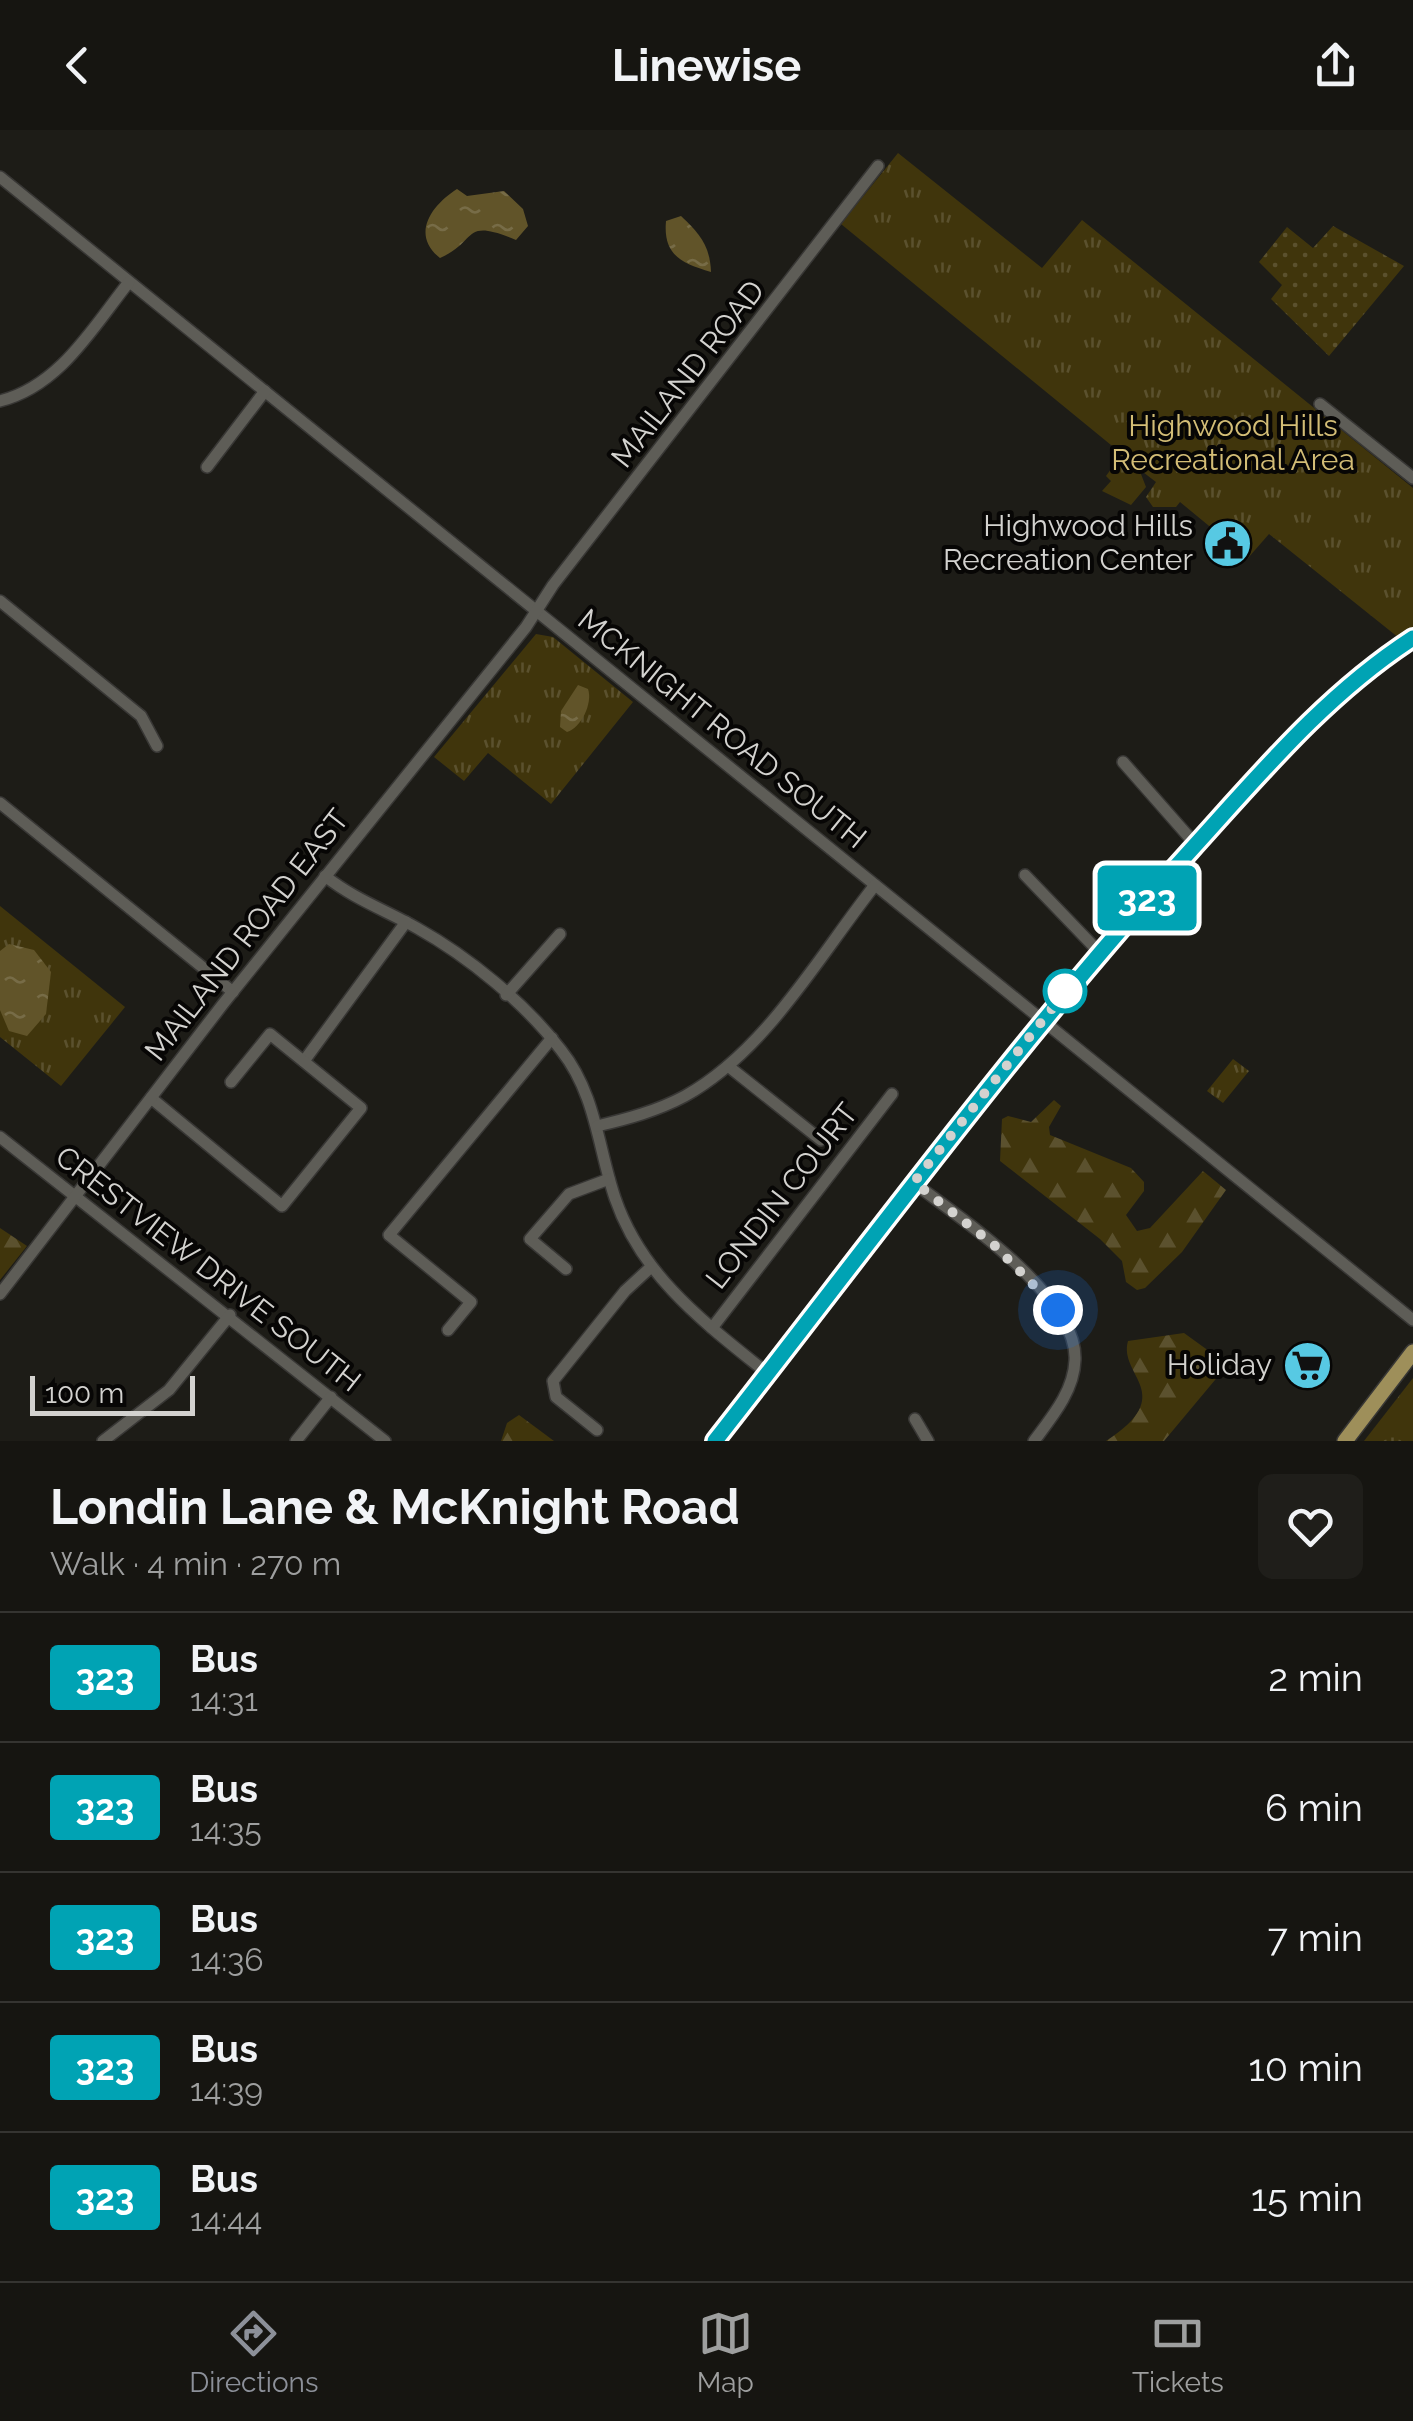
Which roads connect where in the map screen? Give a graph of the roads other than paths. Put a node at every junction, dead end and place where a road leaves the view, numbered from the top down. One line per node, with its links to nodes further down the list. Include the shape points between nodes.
1 (878, 166): 10 (street, MAILAND ROAD)
2 (0, 177): 3 (street, MCKNIGHT ROAD SOUTH)
3 (129, 282): 4 (street, MCKNIGHT ROAD SOUTH); 5 (street, via 58,369)
4 (265, 391): 7 (street); 10 (street, MCKNIGHT ROAD SOUTH)
5 (0, 401)
6 (1320, 404): 8 (street)
7 (208, 467)
8 (1413, 478)
9 (0, 601): 12 (street, via 142,716)
10 (536, 610): 17 (street, MAILAND ROAD EAST); 18 (street, MCKNIGHT ROAD SOUTH)
11 (1413, 638): 15 (street, via 1324,704)
12 (158, 746)
13 (1123, 762): 15 (street)
14 (0, 803): 22 (street)
15 (1196, 844): 21 (street)
16 (1025, 875): 21 (street)
17 (325, 876): 19 (street); 22 (street, MAILAND ROAD EAST)
18 (875, 885): 24 (street, MCKNIGHT ROAD SOUTH); 27 (street)
19 (406, 922): 23 (street, via 451,949); 26 (street)
20 (560, 934): 23 (street)
21 (1099, 952): 24 (street)
22 (233, 992): 30 (street, MAILAND ROAD EAST)
23 (506, 996): 25 (street)
24 (1041, 1019): 35 (street); 41 (street, MCKNIGHT ROAD SOUTH)
25 (552, 1038): 31 (street, via 577,1074); 43 (street, via 389,1236 471,1302)
26 (304, 1062): 28 (street, via 270,1034); 30 (street, via 362,1108 282,1206)
27 (728, 1066): 31 (street, via 671,1103); 33 (street)
28 (231, 1082)
29 (892, 1094): 42 (street, LONDIN COURT)
30 (151, 1098): 36 (street, MAILAND ROAD EAST)
31 (597, 1126): 34 (street)
32 (0, 1136): 36 (street, CRESTVIEW DRIVE SOUTH)
33 (821, 1140)
34 (609, 1178): 37 (street, via 627,1227); 38 (street, via 569,1194 530,1239)
35 (914, 1182): 45 (street); 54 (street, via 994,1245 1066,1322 1075,1353 1071,1382)
36 (75, 1196): 39 (street, MAILAND ROAD EAST); 40 (street, CRESTVIEW DRIVE SOUTH)
37 (652, 1267): 42 (street); 48 (street, via 553,1382 556,1397)
38 (566, 1269)
39 (0, 1294)
40 (230, 1316): 46 (street, CRESTVIEW DRIVE SOUTH); 49 (street, via 169,1390)
41 (1413, 1320)
42 (712, 1328): 45 (street)
43 (448, 1330)
44 (1413, 1352): 55 (main road)
45 (767, 1372): 52 (street)
46 (331, 1397): 50 (street); 51 (street, CRESTVIEW DRIVE SOUTH)
47 (915, 1419): 53 (street)
48 (597, 1430)
49 (103, 1441)
50 (296, 1441)
51 (385, 1441)
52 (715, 1441)
53 (928, 1441)
54 (1034, 1441)
55 (1345, 1441)

